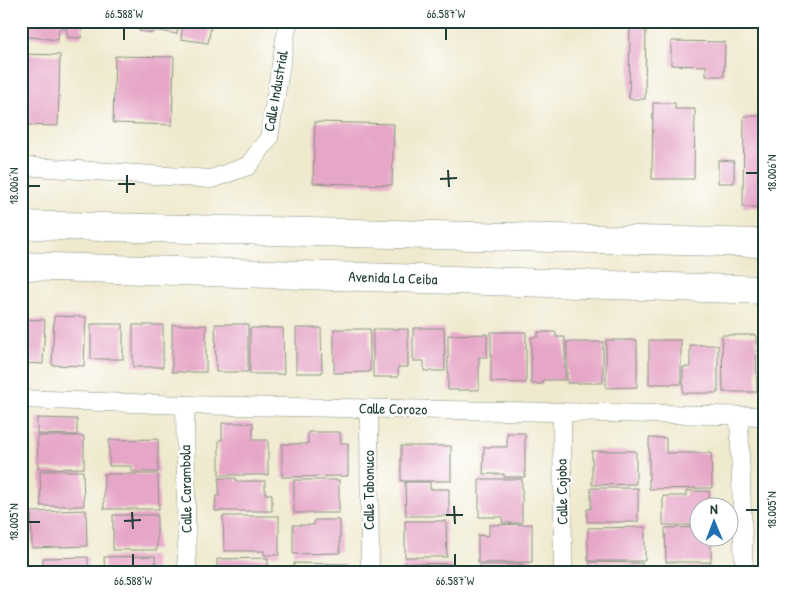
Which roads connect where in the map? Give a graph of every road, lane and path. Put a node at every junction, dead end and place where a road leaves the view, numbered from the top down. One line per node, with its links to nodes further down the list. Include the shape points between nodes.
1 (288, 21): 2 (street, Calle Industrial, via 268,138 248,166 211,179)
2 (21, 166)
3 (21, 225): 4 (highway)
4 (765, 243)
5 (21, 266): 6 (highway, Avenida La Ceiba)
6 (765, 290)
7 (21, 399): 8 (street, Calle Corozo)
8 (185, 405): 9 (street, Calle Corozo); 13 (street, Calle Carambola)
9 (369, 408): 10 (street, Calle Corozo); 14 (street, Calle Tabonuco)
10 (562, 412): 11 (street, Calle Corozo); 15 (street, Calle Cojoba)
11 (739, 416): 12 (street, Calle Corozo); 16 (street)
12 (765, 416)
13 (187, 573)
14 (370, 573)
15 (563, 573)
16 (744, 573)

